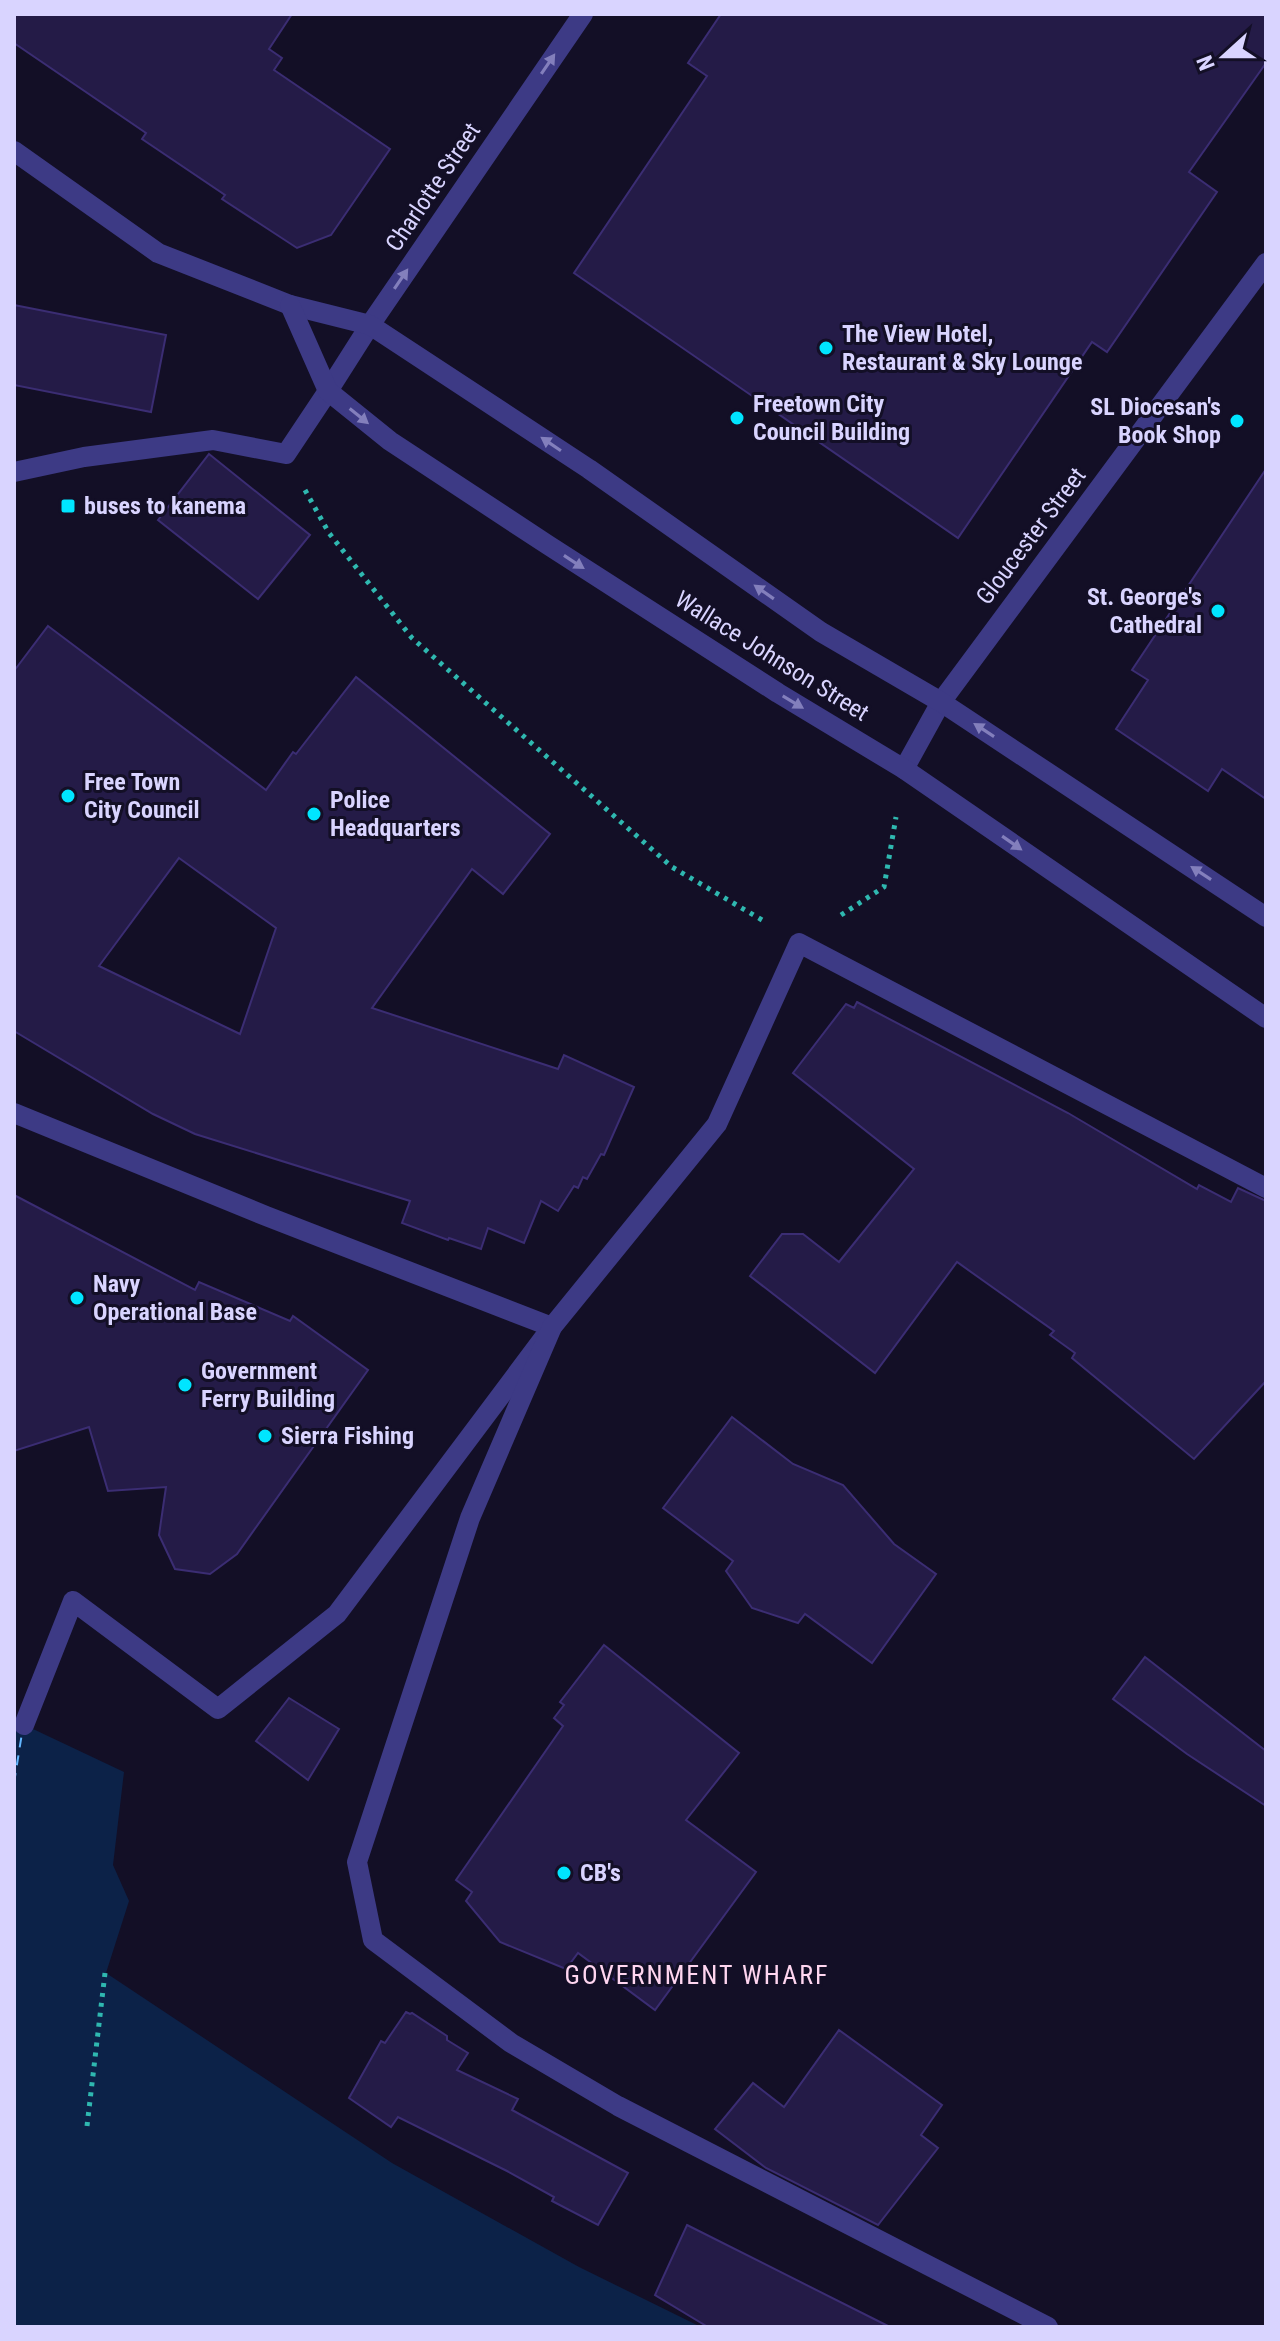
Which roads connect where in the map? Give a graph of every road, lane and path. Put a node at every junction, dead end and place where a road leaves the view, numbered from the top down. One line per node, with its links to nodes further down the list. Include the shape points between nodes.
1 (583, 14): 5 (street, Charlotte Street, one-way to 1)
2 (14, 151): 4 (street, Wallace Johnson Street, via 158,253)
3 (1266, 263): 9 (street, Gloucester Street)
4 (290, 305): 5 (street, Wallace Johnson Street); 6 (street, Wallace Johnson Street)
5 (370, 325): 6 (street, Charlotte Street); 9 (street, Wallace Johnson Street, one-way to 5, via 821,632 589,469)
6 (328, 391): 7 (street, Charlotte Street); 10 (street, Wallace Johnson Street, one-way to 10, via 390,441 548,545)
7 (286, 454): 8 (street, via 213,440); 12 (path, via 329,533 412,638 672,867)
8 (14, 472)
9 (941, 702): 10 (street, Gloucester Street); 11 (street, Wallace Johnson Street, one-way to 9)
10 (904, 769): 12 (path, via 884,887); 13 (street, Wallace Johnson Street, one-way to 13)
11 (1266, 917)
12 (799, 943): 15 (street); 16 (street, via 717,1124)
13 (1266, 1018)
14 (14, 1113): 16 (street)
15 (1266, 1188)
16 (552, 1327): 17 (street, via 337,1614 218,1709 73,1601); 20 (street, via 470,1518 357,1862 373,1940 511,2043 618,2106)
17 (24, 1725)
18 (105, 1973): 19 (path)
19 (87, 2126)
20 (1048, 2327)

